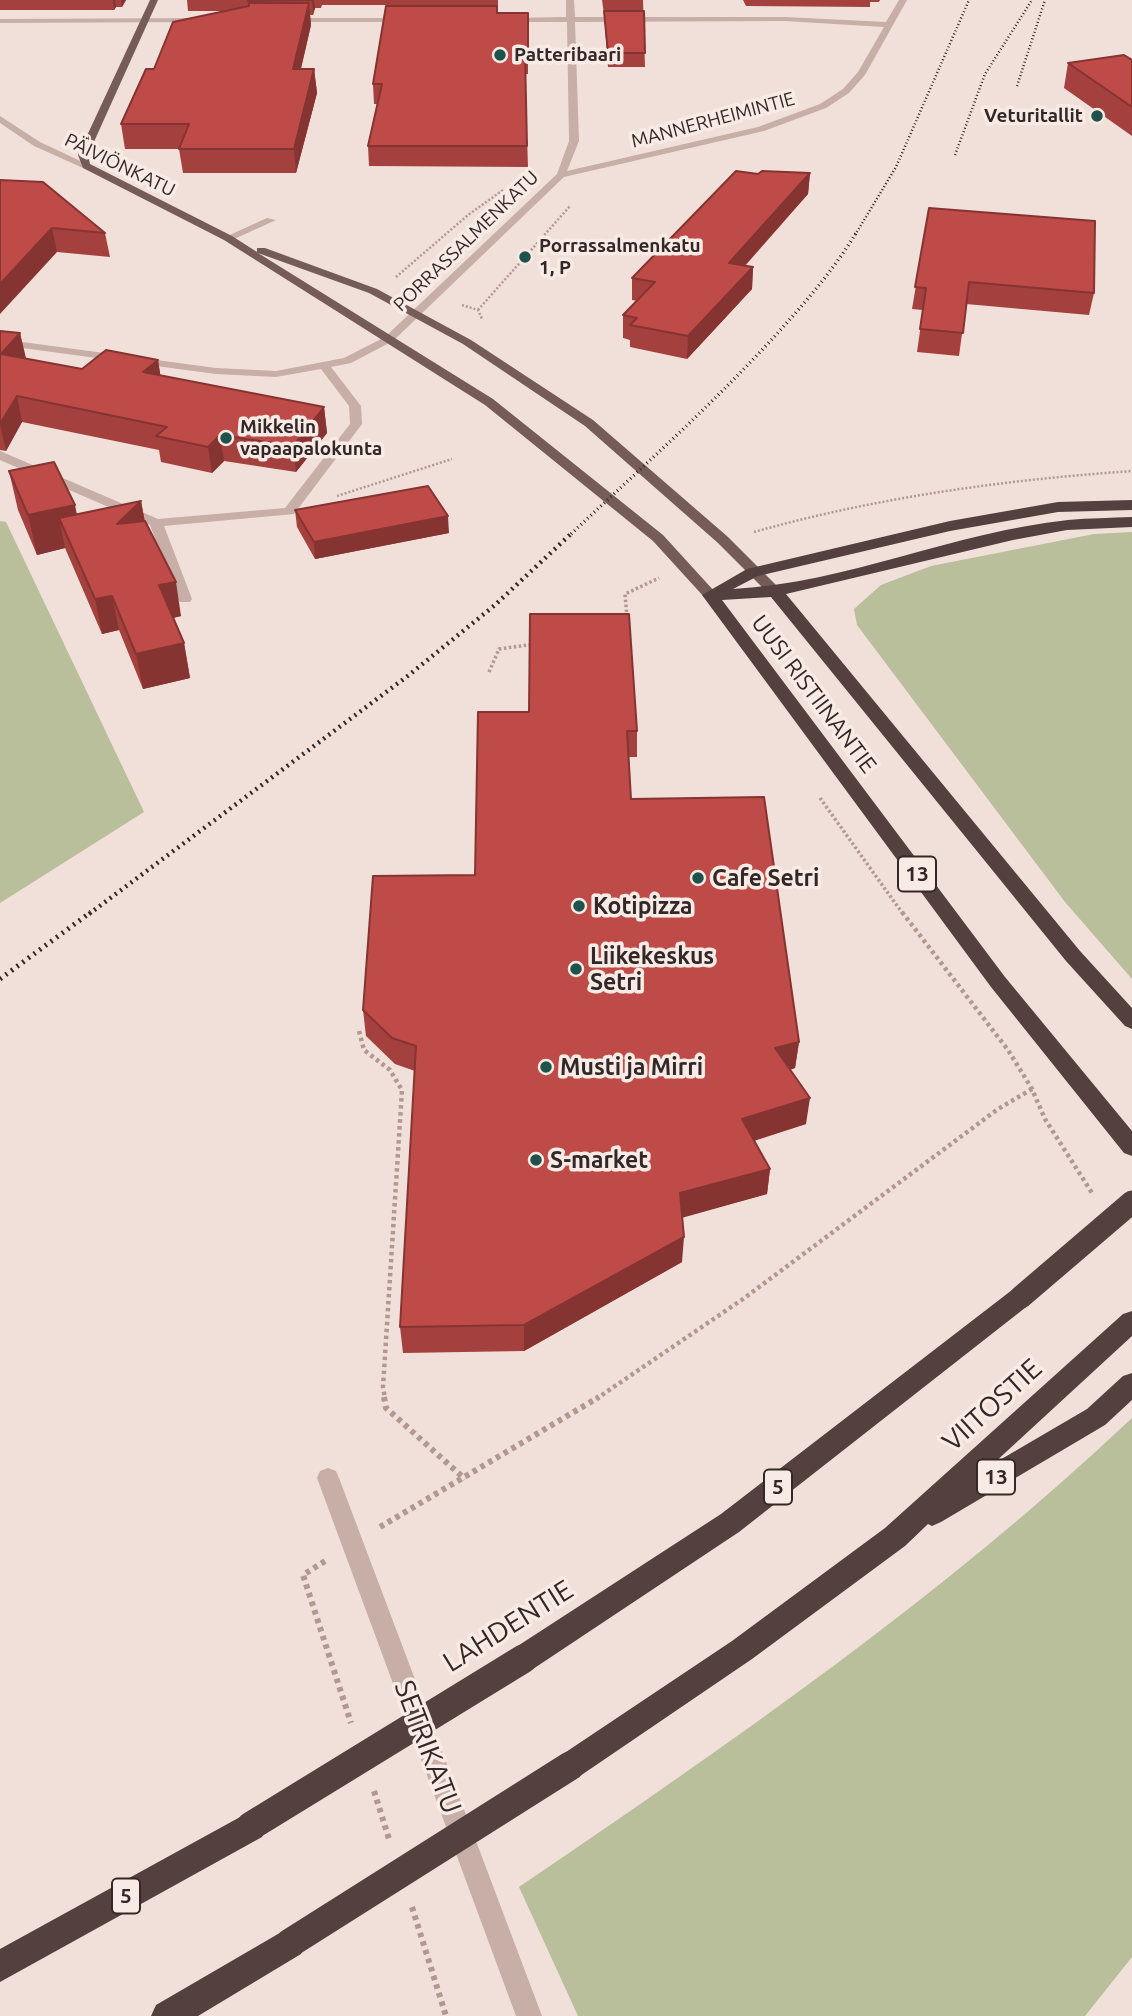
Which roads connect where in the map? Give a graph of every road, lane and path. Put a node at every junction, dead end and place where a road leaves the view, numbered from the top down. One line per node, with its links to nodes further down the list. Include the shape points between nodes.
1 (153, 0): 4 (main road)
2 (570, 0): 9 (street, PORRASSALMENKATU)
3 (904, 0): 11 (street, MANNERHEIMINTIE)
4 (145, 20): 5 (street); 10 (street); 13 (main road, via 83,155)
5 (213, 20)
6 (282, 20): 7 (street)
7 (419, 20)
8 (502, 20): 9 (street)
9 (570, 20): 11 (street, via 785,19); 14 (street, PORRASSALMENKATU, via 574,141)
10 (0, 21)
11 (890, 25): 14 (street, MANNERHEIMINTIE, via 862,73 846,90 797,118 726,139)
12 (0, 118): 13 (street, PÄIVIÖNKATU, via 37,144)
13 (86, 166): 18 (main road, PÄIVIÖNKATU)
14 (561, 175): 21 (street, PORRASSALMENKATU)
15 (505, 189): 19 (path)
16 (573, 202): 20 (path)
17 (271, 220): 18 (street)
18 (228, 238): 19 (main road, PÄIVIÖNKATU); 22 (main road, PÄIVIÖNKATU)
19 (373, 291): 21 (main road, PÄIVIÖNKATU)
20 (478, 310)
21 (416, 313): 22 (street, PORRASSALMENKATU); 34 (main road, UUSI RISTIINANTIE, via 589,423 723,540)
22 (388, 339): 24 (street, PORRASSALMENKATU); 36 (main road, UUSI RISTIINANTIE, via 489,402 539,440 659,538)
23 (0, 342): 24 (street, PORRASSALMENKATU, via 216,371 276,374)
24 (325, 367): 29 (street, via 355,406 356,424)
25 (0, 455): 31 (street)
26 (452, 459): 29 (path)
27 (1132, 471): 32 (path, via 943,490 794,519)
28 (1132, 505): 34 (highway, via 1058,507 950,526)
29 (289, 511): 31 (street)
30 (1132, 522): 35 (highway, via 1067,525 1013,535)
31 (156, 523): 37 (street)
32 (756, 531)
33 (650, 569): 38 (path, via 659,578 625,594)
34 (753, 572): 35 (main road, UUSI RISTIINANTIE); 36 (highway)
35 (775, 592): 36 (highway); 42 (highway, UUSI RISTIINANTIE, via 1073,956)
36 (710, 595): 45 (highway, UUSI RISTIINANTIE / 13, via 998,982)
37 (186, 599)
38 (628, 627)
39 (539, 643): 40 (path, via 499,649)
40 (489, 673)
41 (815, 791): 44 (path, via 929,950 1008,1050)
42 (1132, 1021)
43 (359, 1031): 51 (path, via 364,1050 390,1070 402,1090 383,1387 386,1408)
44 (1031, 1089): 46 (path); 51 (path, via 656,1360)
45 (1132, 1147)
46 (1092, 1193)
47 (1132, 1202): 58 (highway, LAHDENTIE / 5, bridge, via 1021,1297 730,1523 523,1660 251,1826)
48 (1132, 1321): 52 (highway, VIITOSTIE)
49 (1132, 1384): 52 (highway, 13, via 1096,1417)
50 (328, 1478): 53 (street, SETRIKATU)
51 (465, 1479): 53 (path)
52 (895, 1536): 59 (highway, bridge, via 743,1650 570,1766)
53 (351, 1544): 54 (path, via 303,1575); 61 (street, SETRIKATU)
54 (354, 1731)
55 (371, 1783): 56 (path)
56 (392, 1848)
57 (409, 1900): 60 (path)
58 (0, 1966)
59 (166, 2016)
60 (446, 2016)
61 (529, 2016)

